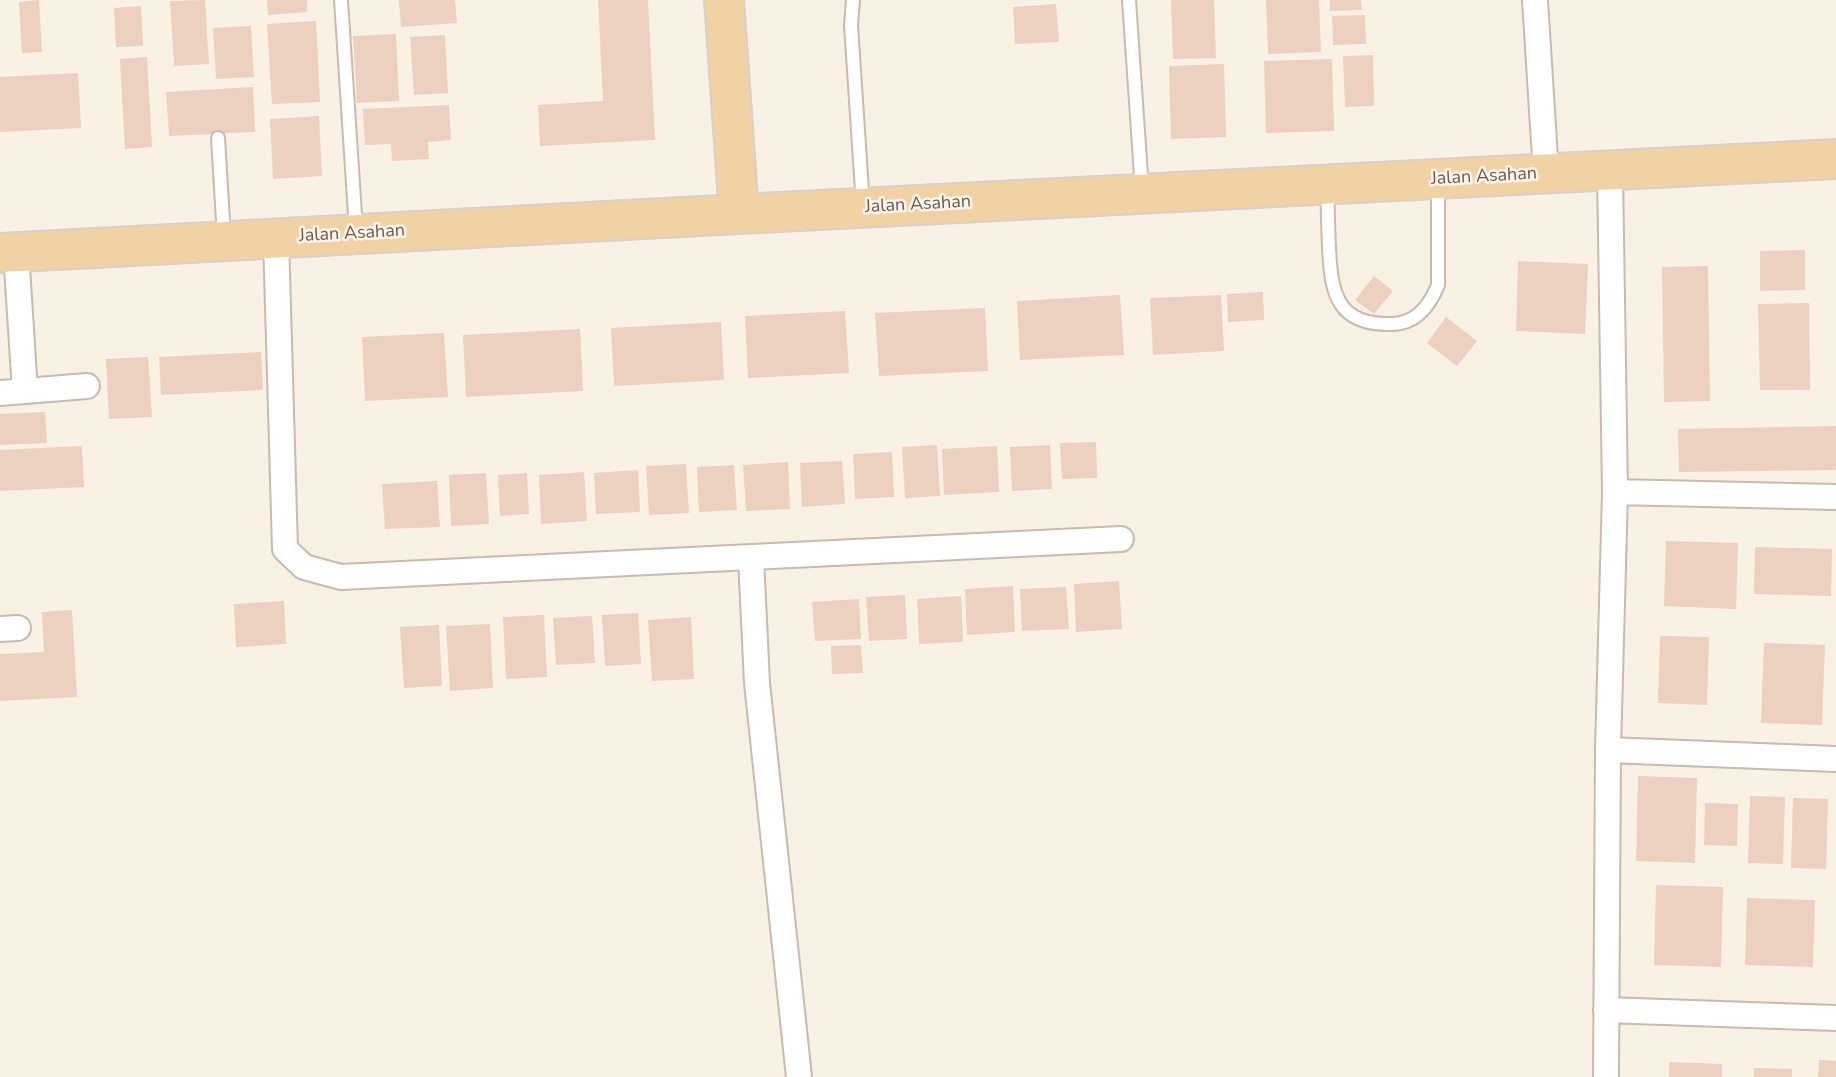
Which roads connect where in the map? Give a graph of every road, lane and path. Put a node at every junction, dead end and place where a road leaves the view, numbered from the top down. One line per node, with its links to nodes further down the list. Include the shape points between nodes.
1 (341, 0): 15 (lane)
2 (724, 0): 14 (main road)
3 (853, 0): 13 (lane)
4 (1129, 0): 12 (lane)
5 (1535, 0): 9 (street)
6 (218, 138): 17 (lane)
7 (1836, 159): 8 (main road, Jalan Asahan)
8 (1609, 171): 9 (main road, Jalan Asahan); 22 (street)
9 (1546, 174): 10 (main road, Jalan Asahan)
10 (1438, 179): 11 (main road, Jalan Asahan); 11 (lane, via 1438,285 1422,312 1400,324 1365,321 1337,299 1330,272)
11 (1327, 184): 12 (main road, Jalan Asahan)
12 (1142, 194): 13 (main road, Jalan Asahan)
13 (863, 208): 14 (main road, Jalan Asahan)
14 (739, 214): 15 (main road, Jalan Asahan)
15 (356, 234): 16 (main road, Jalan Asahan)
16 (276, 238): 17 (main road, Jalan Asahan); 25 (street, via 285,549 304,566 341,578)
17 (224, 241): 18 (main road, Jalan Asahan)
18 (8, 253): 20 (street)
19 (87, 386): 20 (street)
20 (25, 391): 21 (street)
21 (0, 393)
22 (1615, 492): 23 (street); 26 (street)
23 (1836, 497)
24 (1121, 539): 25 (street)
25 (751, 558): 30 (street, via 757,683)
26 (1608, 750): 27 (street); 28 (street)
27 (1836, 759)
28 (1605, 1010): 29 (street); 31 (street)
29 (1836, 1018)
30 (799, 1077)
31 (1606, 1077)

